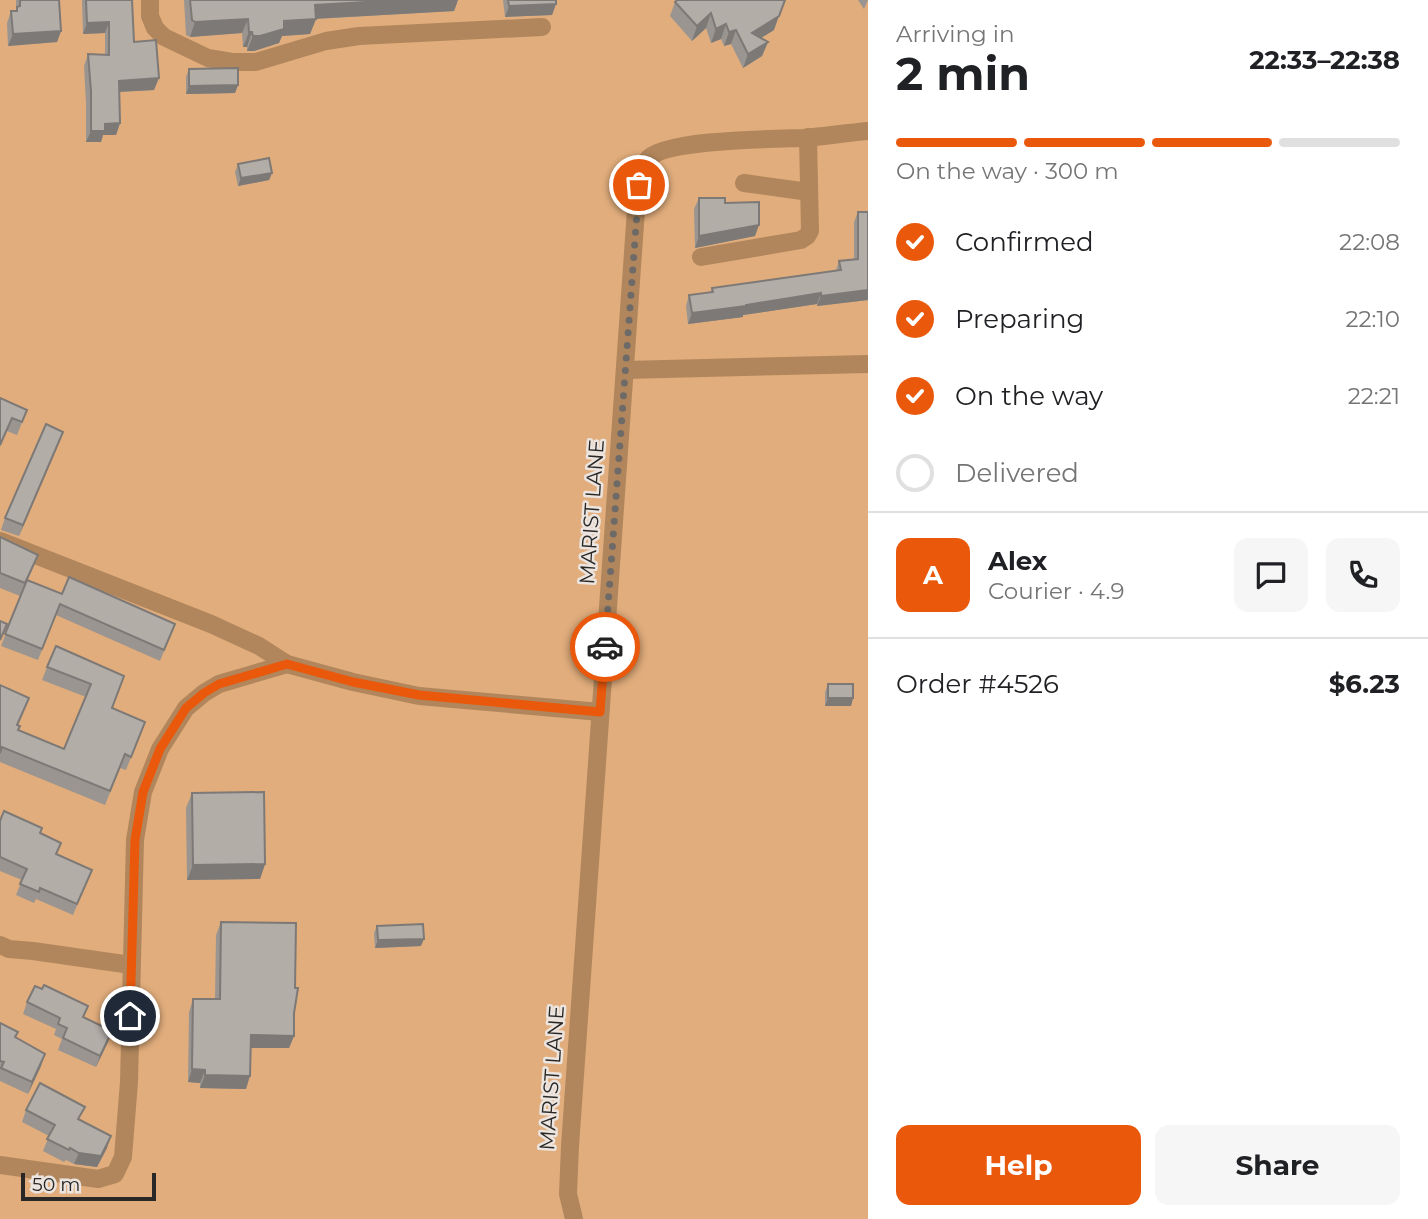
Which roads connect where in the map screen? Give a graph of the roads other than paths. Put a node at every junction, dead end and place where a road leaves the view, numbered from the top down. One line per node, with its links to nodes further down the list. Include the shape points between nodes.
1 (150, 0): 2 (street, via 150,16 164,37 208,58 232,62 256,62 359,36)
2 (542, 27)
3 (868, 131): 4 (street, MARIST LANE)
4 (808, 137): 6 (street); 9 (street, MARIST LANE, via 695,144 647,159 637,196)
5 (744, 183): 6 (street)
6 (809, 192): 7 (street, via 810,230 801,240)
7 (701, 257)
8 (868, 364): 9 (street)
9 (625, 370): 12 (street, MARIST LANE)
10 (0, 541): 11 (street, via 211,624)
11 (287, 664): 12 (street, via 419,695); 14 (street, via 219,684 204,693 186,708 160,749 143,792 135,840)
12 (600, 712): 16 (street, MARIST LANE, via 570,1146 568,1194)
13 (0, 945): 14 (street)
14 (131, 965): 15 (street, via 123,1157 115,1174 98,1179)
15 (0, 1165)
16 (574, 1219)

